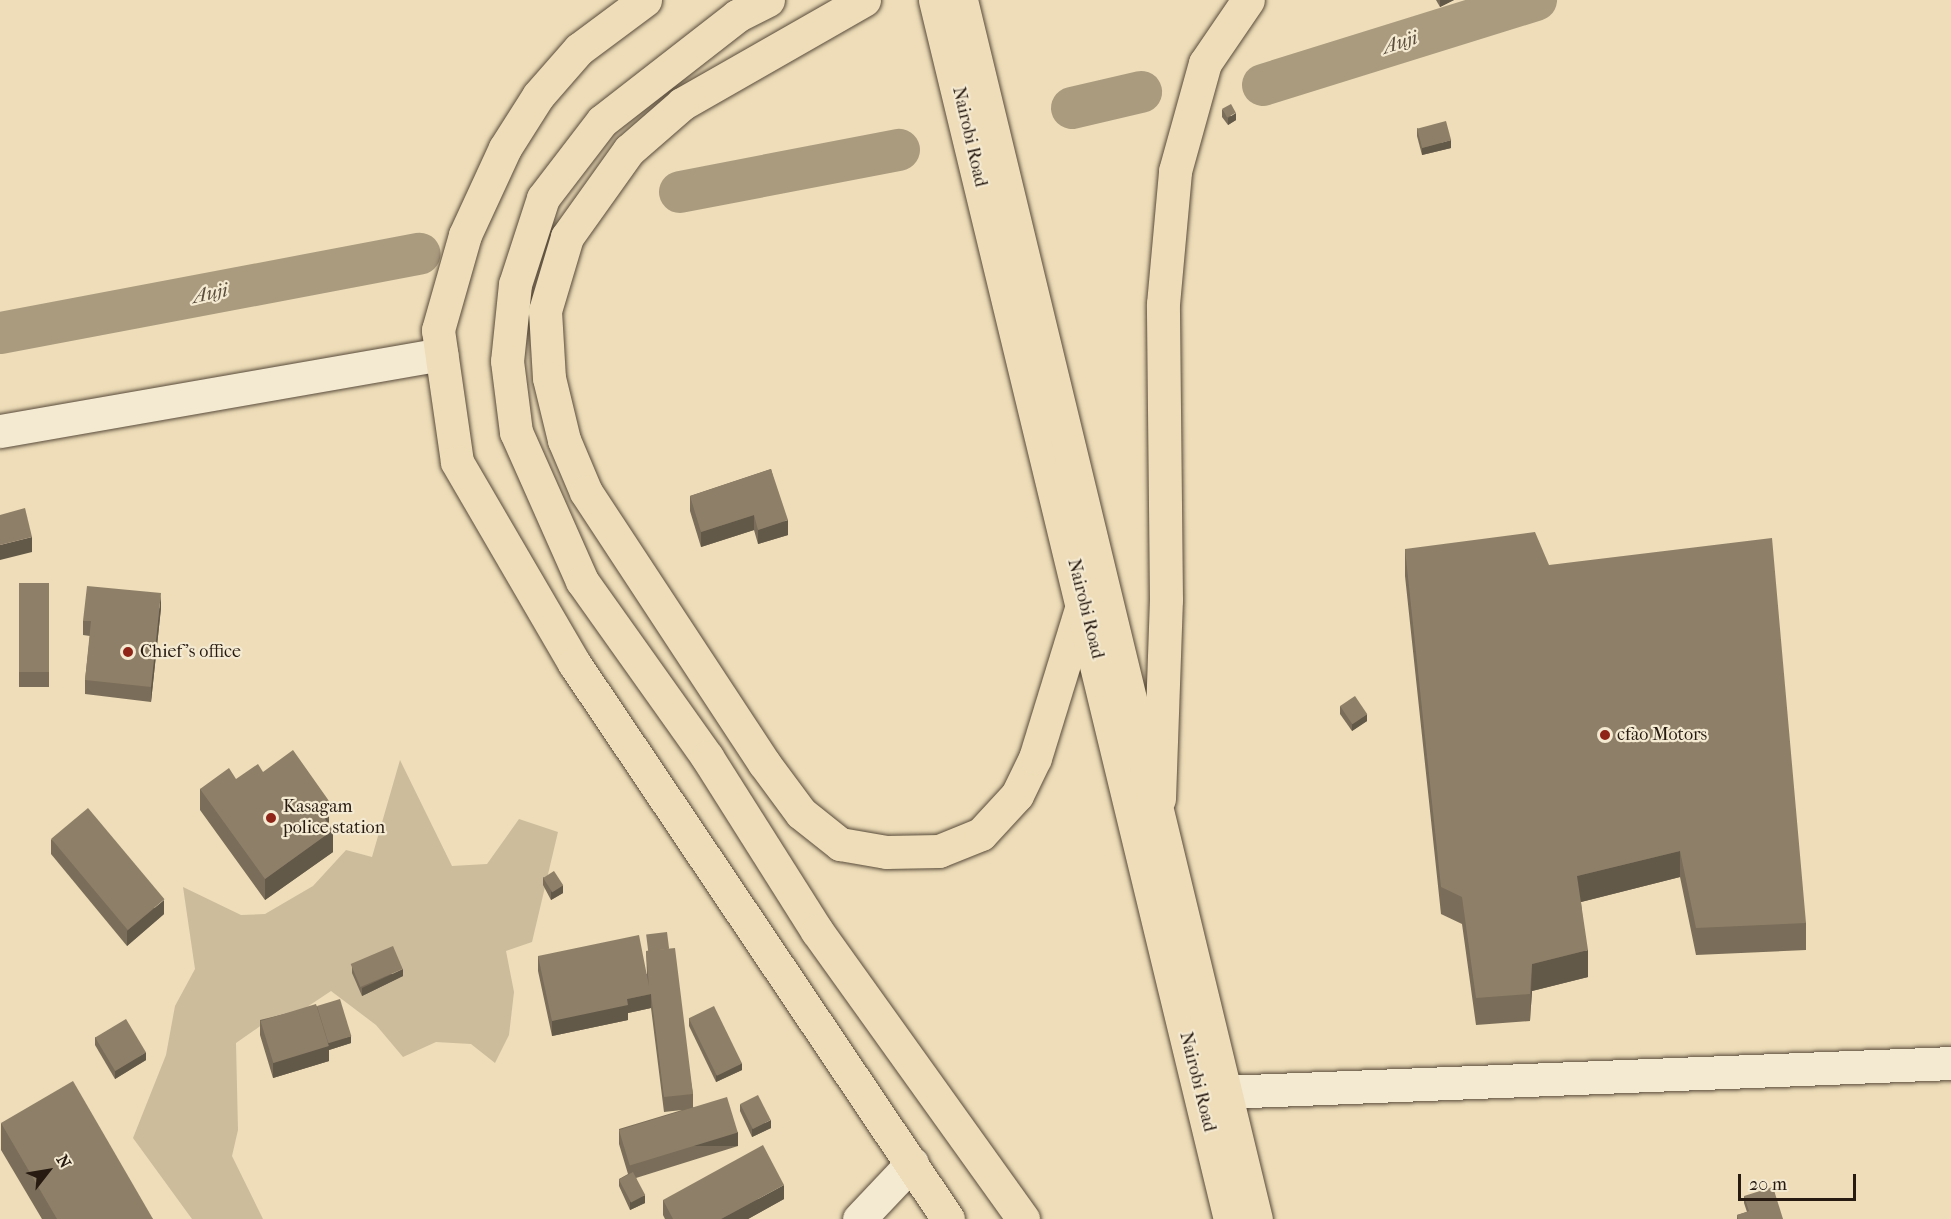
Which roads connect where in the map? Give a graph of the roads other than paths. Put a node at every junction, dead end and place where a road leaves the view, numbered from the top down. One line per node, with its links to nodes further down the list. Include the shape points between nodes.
1 (645, 0): 7 (main road, via 579,49 505,148 465,235 438,330)
2 (768, 0): 16 (main road, via 737,16 602,121 543,198 515,284 507,361 516,432 582,580 707,757 817,930)
3 (935, 0): 9 (main road, Nairobi Road)
4 (961, 0): 10 (main road, Nairobi Road)
5 (1248, 0): 10 (main road, via 1205,63 1175,171 1163,304 1166,600)
6 (857, 3): 9 (main road, via 682,104 629,150 567,237 545,311 549,378 564,440 586,492 764,764 801,813 840,844 886,852 939,851 981,834 1017,795 1035,758)
7 (441, 354): 8 (street); 13 (main road, via 457,462 474,492 580,673 743,922)
8 (0, 431)
9 (1084, 598): 17 (main road, Nairobi Road)
10 (1159, 811): 12 (main road, Nairobi Road)
11 (1951, 1063): 12 (street)
12 (1224, 1092): 18 (main road, Nairobi Road)
13 (912, 1163): 14 (street); 15 (main road)
14 (859, 1219)
15 (948, 1219)
16 (1023, 1219)
17 (1230, 1219)
18 (1256, 1219)

